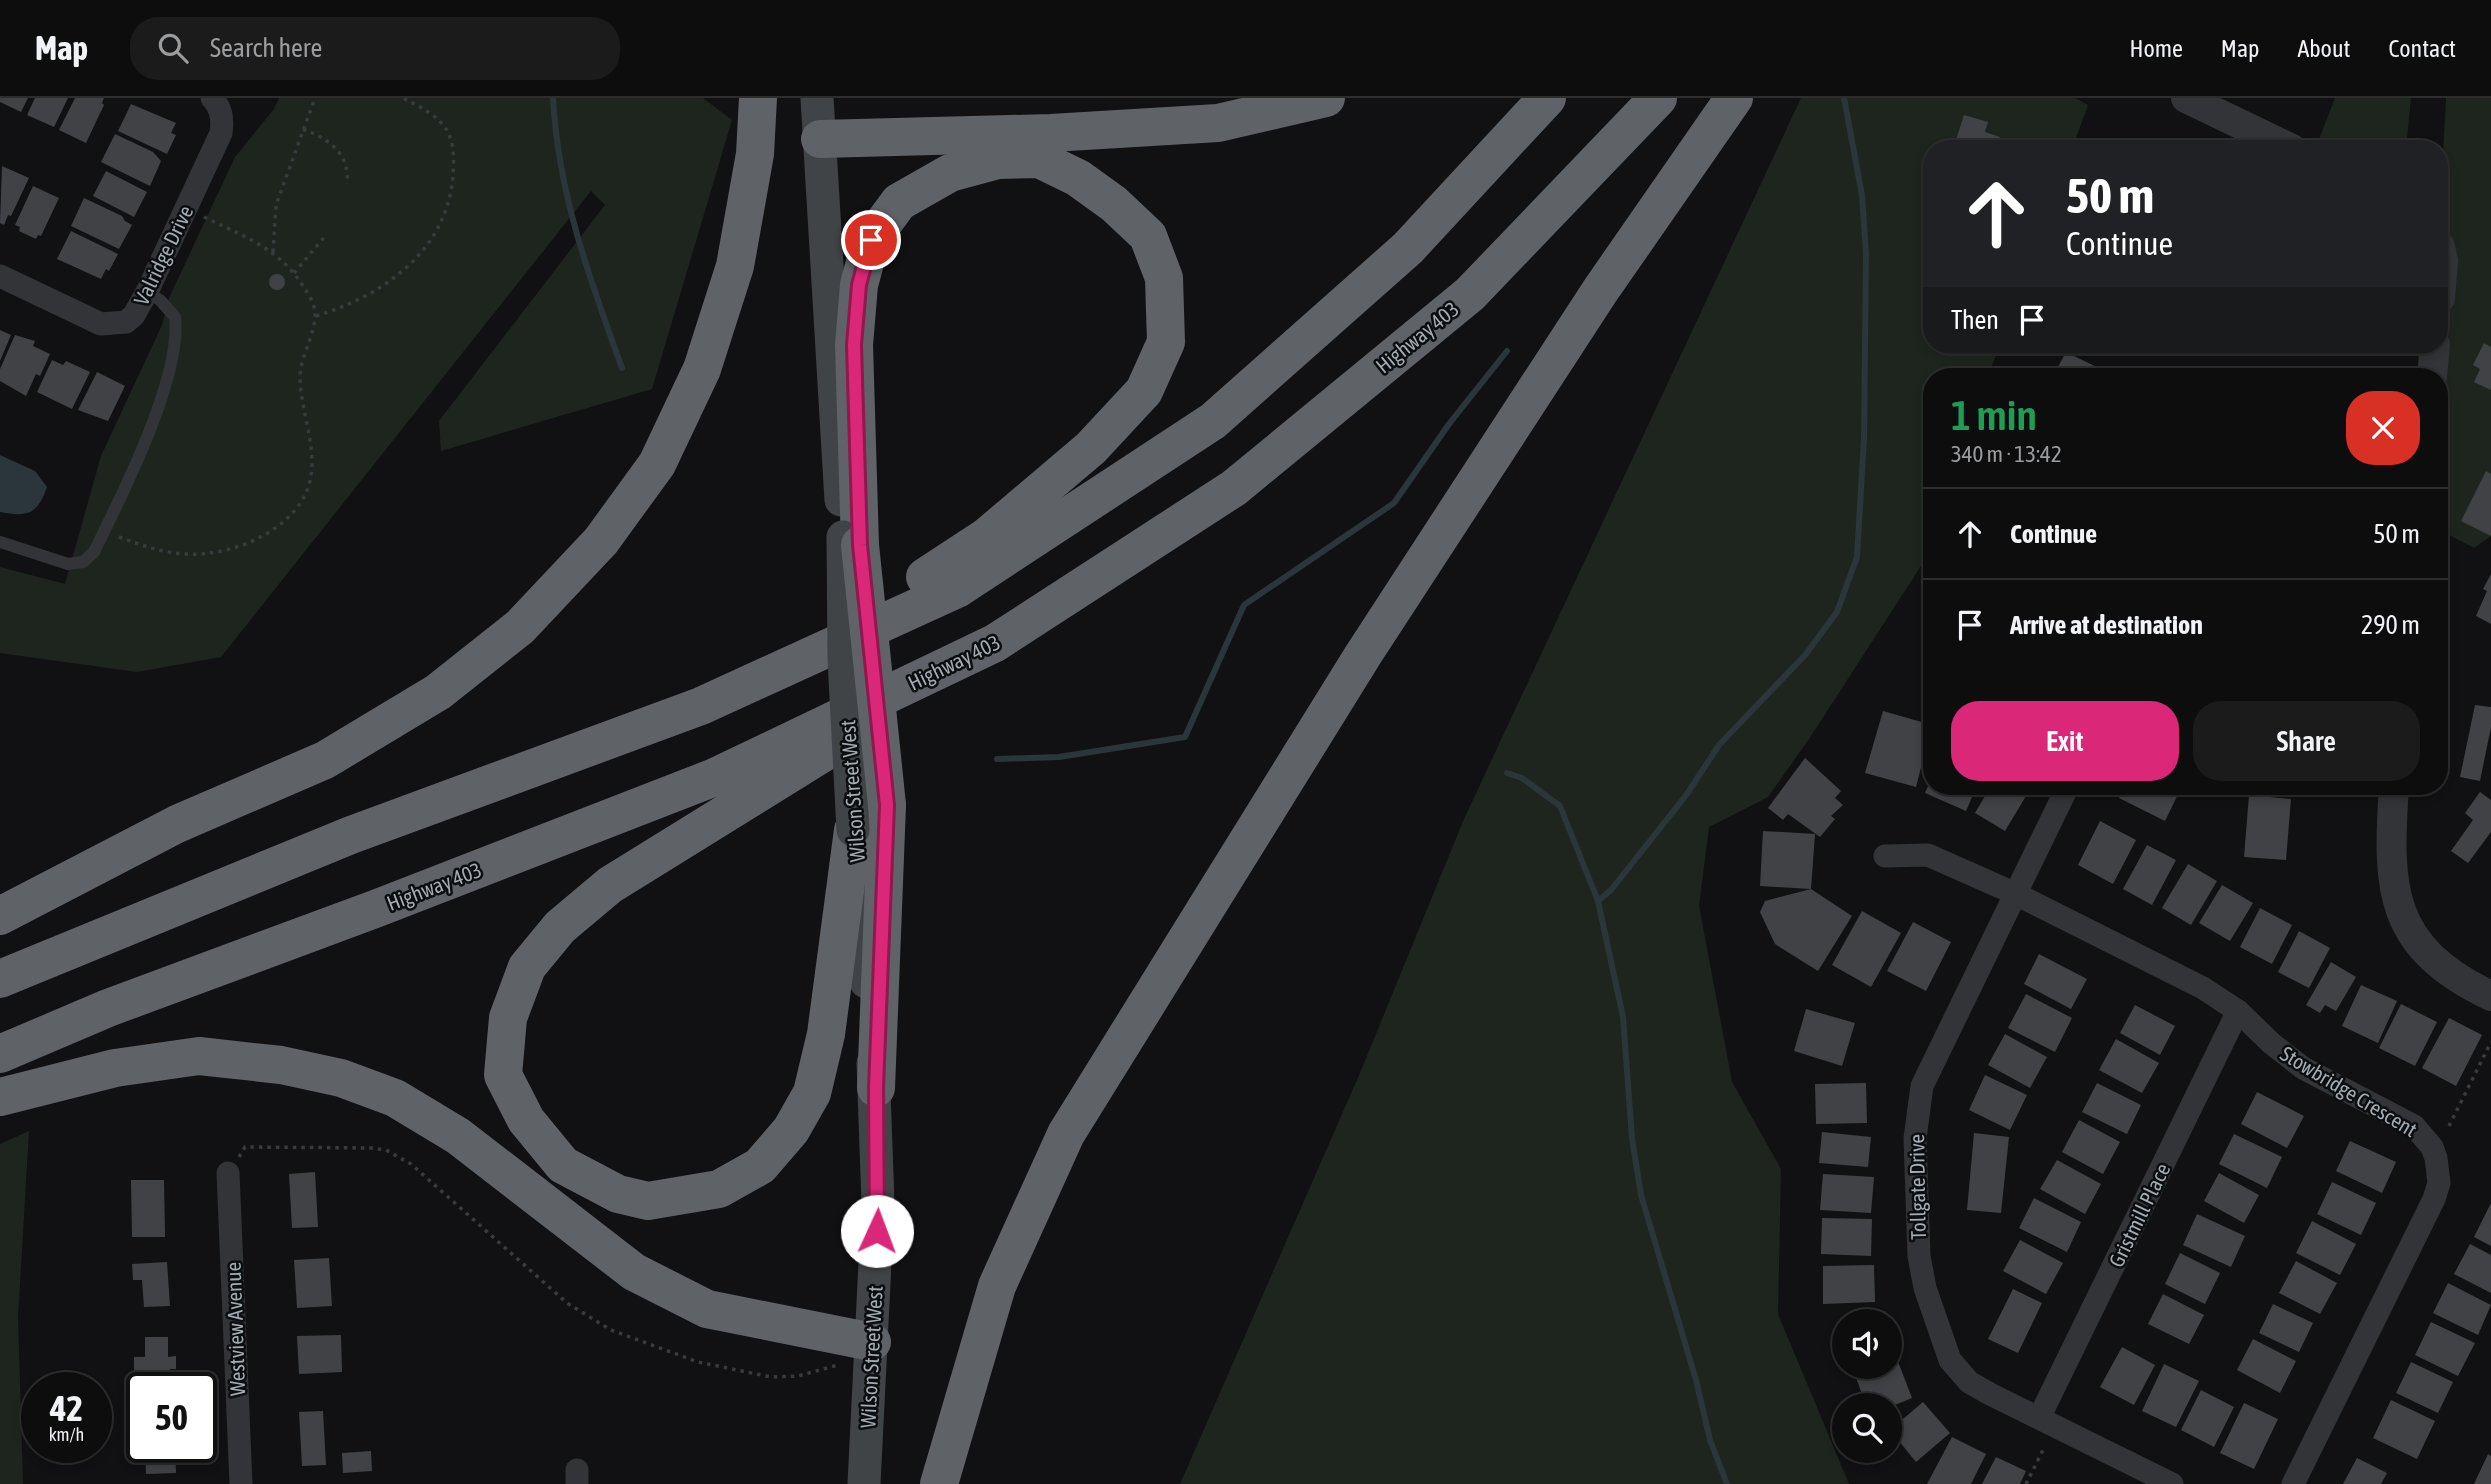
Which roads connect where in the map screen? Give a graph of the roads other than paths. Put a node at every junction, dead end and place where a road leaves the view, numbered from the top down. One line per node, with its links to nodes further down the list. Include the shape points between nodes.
1 (212, 98): 12 (street, Valridge Drive, via 223,123 221,133)
2 (758, 98): 22 (highway, via 755,154 735,267 702,369 657,464 601,541 520,627 438,692 325,760 177,824)
3 (817, 98): 9 (main road, Wilson Street West)
4 (1326, 98): 9 (highway, via 1218,123)
5 (1548, 98): 19 (highway, via 1408,248 1213,421 957,589 701,706)
6 (1658, 98): 15 (highway, Highway 403, via 1470,294 1406,347 1234,488)
7 (1734, 98): 34 (highway, via 1600,291 1378,632 1066,1134 997,1286)
8 (2186, 98): 10 (street)
9 (820, 139): 13 (main road, Wilson Street West)
10 (2273, 140)
11 (0, 276): 12 (street, Valridge Drive, via 101,324 126,322)
12 (147, 292): 14 (lane, via 175,317 173,351 144,446 94,552 75,564)
13 (851, 541): 18 (main road, Wilson Street West, bridge, via 844,659); 19 (highway, via 854,345 859,285 871,240 899,202 950,173 998,160 1039,159 1078,177 1148,236 1164,278 1166,342 1144,391 1091,448 996,529 937,572 675,694); 27 (highway, bridge, via 887,805)
14 (0, 542)
15 (995, 643): 18 (highway, via 610,885 560,928 535,957 508,1018 503,1075 526,1120 563,1165 618,1194 648,1201 719,1189 760,1166 791,1130 812,1093 826,1034); 26 (highway, Highway 403, via 716,777 108,1008)
16 (2064, 795): 21 (street, Tollgate Drive)
17 (2393, 795): 24 (street, via 2390,855 2402,915 2440,965)
18 (853, 830): 27 (main road, Wilson Street West)
19 (351, 835): 23 (highway)
20 (1885, 856): 21 (street, Stowbridge Crescent, via 1928,855)
21 (2016, 894): 25 (street, Stowbridge Crescent, via 2203,988); 31 (street, Tollgate Drive, via 1922,1086 1915,1138 1919,1256 1925,1289 1958,1373)
22 (0, 916)
23 (0, 979)
24 (2491, 996)
25 (2238, 1012): 31 (street, Gristmill Place); 36 (street, Stowbridge Crescent, via 2302,1068 2414,1126 2432,1147 2438,1170 2434,1199)
26 (0, 1054)
27 (876, 1088): 30 (main road, Wilson Street West, via 878,1203)
28 (0, 1097): 30 (highway, via 115,1068 199,1056 281,1065 341,1078 395,1098 458,1136 634,1272 707,1309)
29 (228, 1173): 32 (street, Westview Avenue)
30 (871, 1350): 33 (main road, Wilson Street West)
31 (2039, 1418): 35 (street, Tollgate Drive)
32 (241, 1484)
33 (864, 1484)
34 (939, 1484)
35 (2172, 1484)
36 (2293, 1484)

